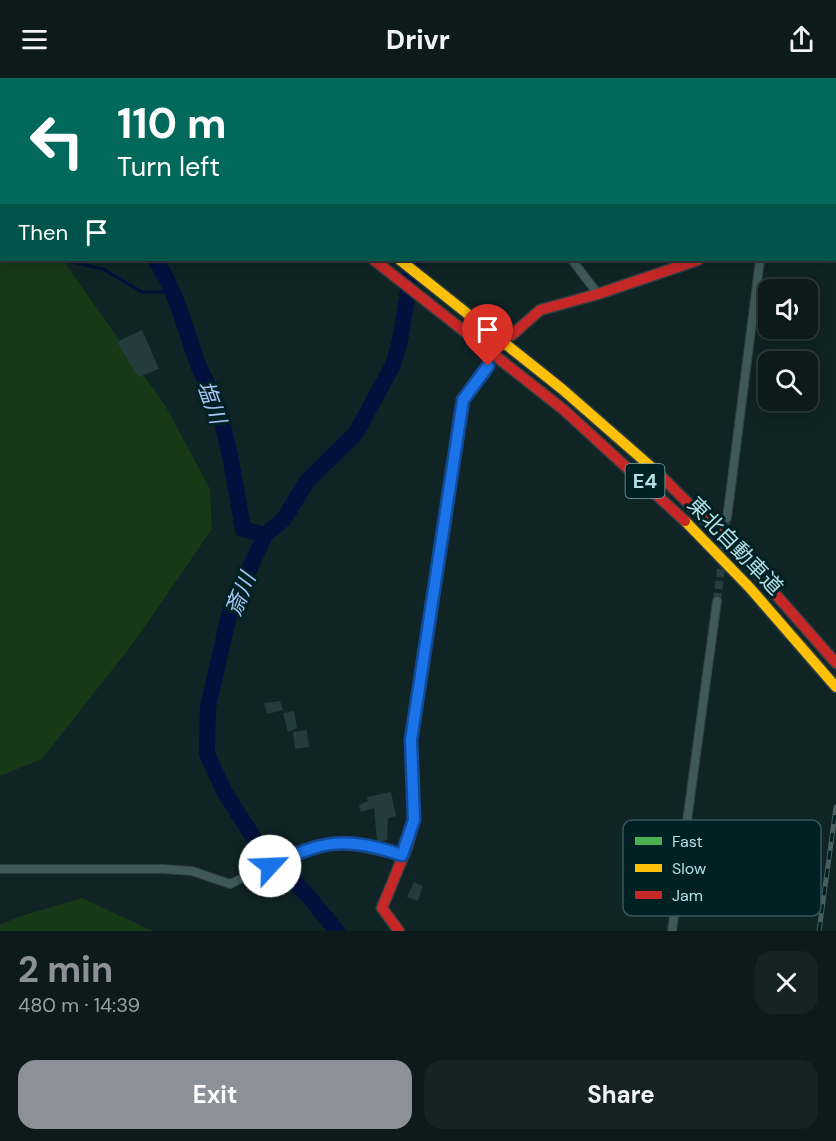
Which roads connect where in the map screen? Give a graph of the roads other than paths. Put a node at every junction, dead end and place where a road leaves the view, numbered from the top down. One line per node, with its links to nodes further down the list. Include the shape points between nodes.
1 (375, 261): 12 (main road, 東北自動車道 / E4, via 590,431 646,482 738,575)
2 (401, 261): 11 (main road, 東北自動車道 / E4, via 656,470 744,558)
3 (573, 261): 6 (street)
4 (695, 261): 6 (main road)
5 (760, 261): 9 (street)
6 (598, 294): 7 (main road, via 540,310)
7 (512, 335)
8 (488, 366): 14 (main road, via 463,400 411,740 414,820)
9 (727, 518)
10 (717, 601): 13 (street)
11 (836, 663)
12 (836, 687)
13 (687, 820)
14 (402, 855): 15 (street, via 337,842 311,846 230,885 192,871); 17 (main road, via 382,908)
15 (0, 869)
16 (674, 916): 18 (street)
17 (399, 931)
18 (672, 931)

